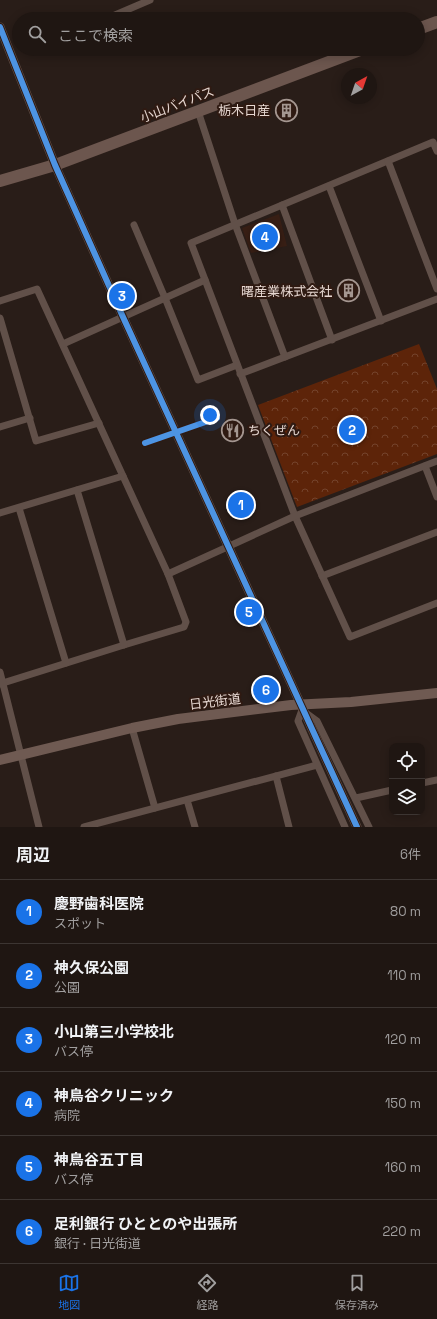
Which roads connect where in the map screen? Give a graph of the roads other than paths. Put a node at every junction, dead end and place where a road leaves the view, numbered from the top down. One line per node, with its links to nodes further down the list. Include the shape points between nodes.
1 (150, 0): 2 (street)
2 (122, 12)
3 (437, 22): 5 (highway)
4 (0, 26): 10 (street)
5 (425, 26)
6 (344, 56): 7 (highway, 小山バイパス)
7 (198, 111): 10 (highway, 小山バイパス); 14 (street)
8 (437, 151): 9 (street, via 433,142)
9 (388, 161): 12 (street); 17 (street)
10 (55, 164): 11 (highway, 小山バイパス); 21 (street)
11 (0, 181)
12 (329, 186): 13 (street); 23 (street)
13 (282, 205): 14 (street); 24 (street)
14 (235, 224): 16 (street, via 191,243); 26 (street)
15 (134, 225): 18 (street)
16 (205, 280): 18 (street); 27 (street)
17 (437, 289)
18 (165, 298): 21 (street); 27 (street, via 198,380)
19 (437, 300): 23 (street)
20 (0, 301): 25 (street, via 37,289)
21 (123, 317): 25 (street); 41 (street)
22 (0, 318): 29 (street)
23 (381, 321): 24 (street)
24 (332, 340): 26 (street)
25 (63, 344): 30 (street)
26 (285, 357): 28 (street)
27 (237, 365): 28 (street)
28 (240, 374): 39 (street)
29 (30, 418): 30 (street, via 36,441); 31 (street)
30 (99, 423): 34 (street)
31 (0, 427)
32 (437, 462): 33 (street)
33 (425, 466): 36 (street); 39 (street)
34 (123, 476): 35 (street); 42 (street)
35 (77, 490): 37 (street); 45 (street)
36 (437, 497)
37 (19, 508): 38 (street); 46 (street)
38 (0, 513)
39 (295, 516): 41 (street); 43 (street)
40 (437, 532): 43 (street)
41 (228, 547): 42 (street); 50 (street)
42 (168, 574): 45 (street, via 186,622 184,627)
43 (322, 576): 44 (street, via 350,637)
44 (437, 603)
45 (124, 644): 46 (street)
46 (66, 663): 48 (street)
47 (0, 672): 48 (street)
48 (2, 684): 52 (street)
49 (437, 692): 50 (main road, 日光街道)
50 (301, 707): 51 (main road, 日光街道, via 178,719); 54 (street, via 298,721); 59 (street, via 317,721); 67 (street)
51 (132, 728): 52 (main road, 日光街道); 61 (street)
52 (20, 754): 53 (main road, 日光街道); 62 (street)
53 (0, 760)
54 (317, 764): 55 (street); 66 (street)
55 (276, 776): 60 (street); 65 (street)
56 (437, 780): 57 (street)
57 (425, 782)
58 (389, 791): 59 (street)
59 (356, 798): 68 (street)
60 (187, 800): 61 (street); 64 (street)
61 (155, 808): 63 (street)
62 (39, 827)
63 (84, 827)
64 (195, 827)
65 (289, 827)
66 (346, 827)
67 (356, 827)
68 (369, 827)

